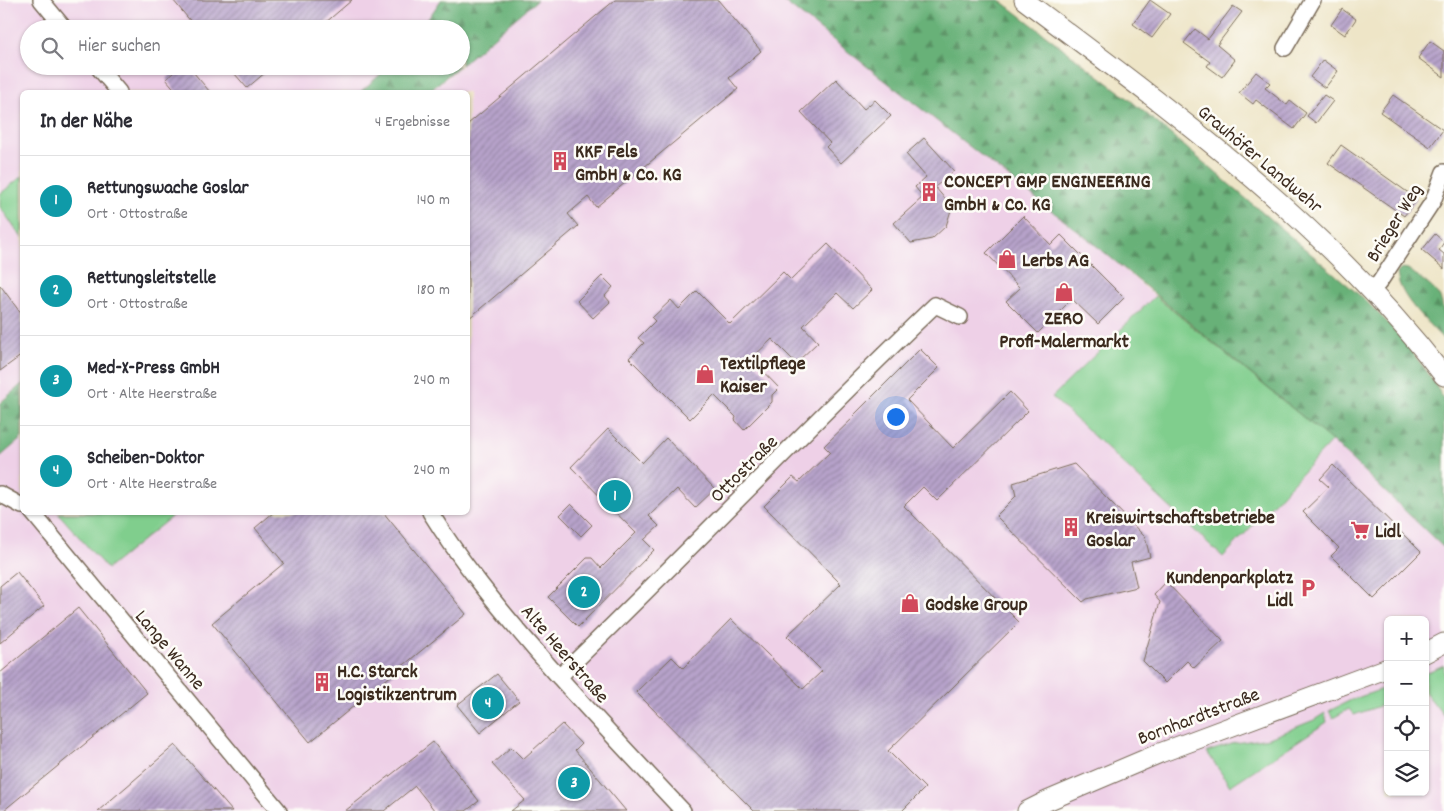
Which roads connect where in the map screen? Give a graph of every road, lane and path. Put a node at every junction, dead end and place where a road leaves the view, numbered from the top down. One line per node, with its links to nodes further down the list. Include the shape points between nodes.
1 (41, 0): 4 (street)
2 (1024, 0): 9 (street, Grauhöfer Landwehr, via 1196,130 1285,205)
3 (1313, 0): 5 (street)
4 (58, 20)
5 (1285, 48)
6 (105, 75): 7 (street)
7 (117, 90)
8 (1444, 172): 9 (street, Brieger Weg, via 1433,201 1379,283)
9 (1371, 290): 11 (street, Grauhöfer Landwehr)
10 (960, 317): 19 (street, Ottostraße, via 935,306)
11 (1444, 376)
12 (0, 494): 13 (street)
13 (20, 505)
14 (34, 515): 20 (street, Lange Wanne)
15 (432, 515): 19 (street, Alte Heerstraße, via 451,546)
16 (1444, 642): 17 (street)
17 (1429, 651)
18 (1384, 669): 22 (street, Bornhardtstraße, via 1160,753)
19 (559, 677): 21 (street, Alte Heerstraße)
20 (279, 811)
21 (683, 811)
22 (1027, 811)

